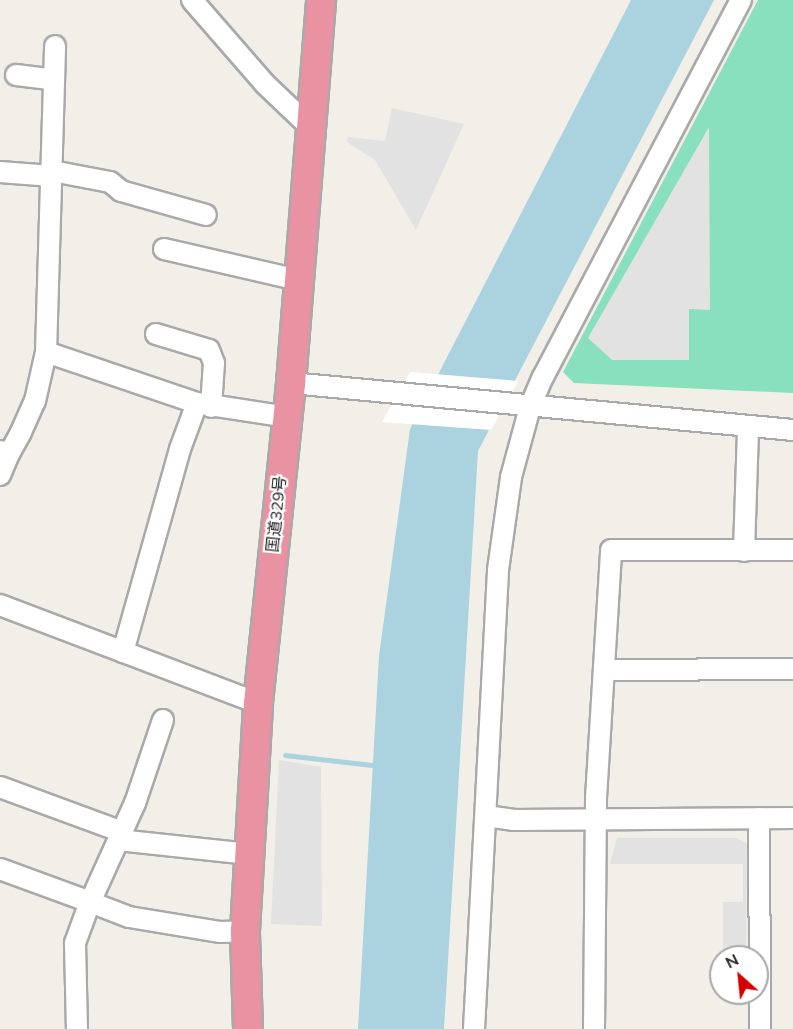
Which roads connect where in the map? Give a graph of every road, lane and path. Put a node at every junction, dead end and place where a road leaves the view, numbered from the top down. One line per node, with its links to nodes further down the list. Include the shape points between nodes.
1 (192, 0): 7 (street, via 265,84)
2 (321, 0): 7 (highway, 国道329号)
3 (741, 0): 17 (street)
4 (55, 46): 6 (street)
5 (16, 75): 6 (street)
6 (54, 80): 9 (street)
7 (310, 127): 12 (highway, 国道329号)
8 (0, 172): 9 (street)
9 (52, 173): 10 (street, via 110,182 121,191); 14 (street)
10 (206, 214)
11 (164, 249): 12 (street)
12 (298, 280): 15 (highway, 国道329号)
13 (156, 334): 16 (street, via 209,350 214,363)
14 (46, 352): 16 (street); 21 (street, via 34,401)
15 (291, 383): 17 (street); 18 (highway, 国道329号)
16 (204, 405): 18 (street); 26 (street, via 180,449)
17 (530, 407): 19 (street); 32 (street, via 504,504)
18 (287, 417): 29 (highway, 国道329号)
19 (748, 428): 20 (street); 23 (street)
20 (793, 430)
21 (5, 452): 22 (street)
22 (0, 475)
23 (744, 550): 24 (street); 28 (street, via 611,550)
24 (793, 550)
25 (0, 605): 26 (street)
26 (123, 652): 29 (street)
27 (793, 669): 28 (street)
28 (604, 670): 35 (street)
29 (258, 703): 37 (highway, 国道329号)
30 (163, 720): 36 (street)
31 (0, 787): 36 (street)
32 (486, 816): 35 (street); 43 (street)
33 (759, 818): 34 (street); 35 (street); 45 (street)
34 (793, 818)
35 (596, 821): 44 (street)
36 (120, 836): 37 (street); 39 (street)
37 (249, 854): 40 (highway, 国道329号)
38 (0, 869): 39 (street)
39 (90, 902): 40 (street, via 129,917 221,932); 41 (street, via 75,943)
40 (245, 931): 42 (highway, 国道329号)
41 (77, 1029)
42 (248, 1029)
43 (474, 1029)
44 (594, 1029)
45 (760, 1029)

